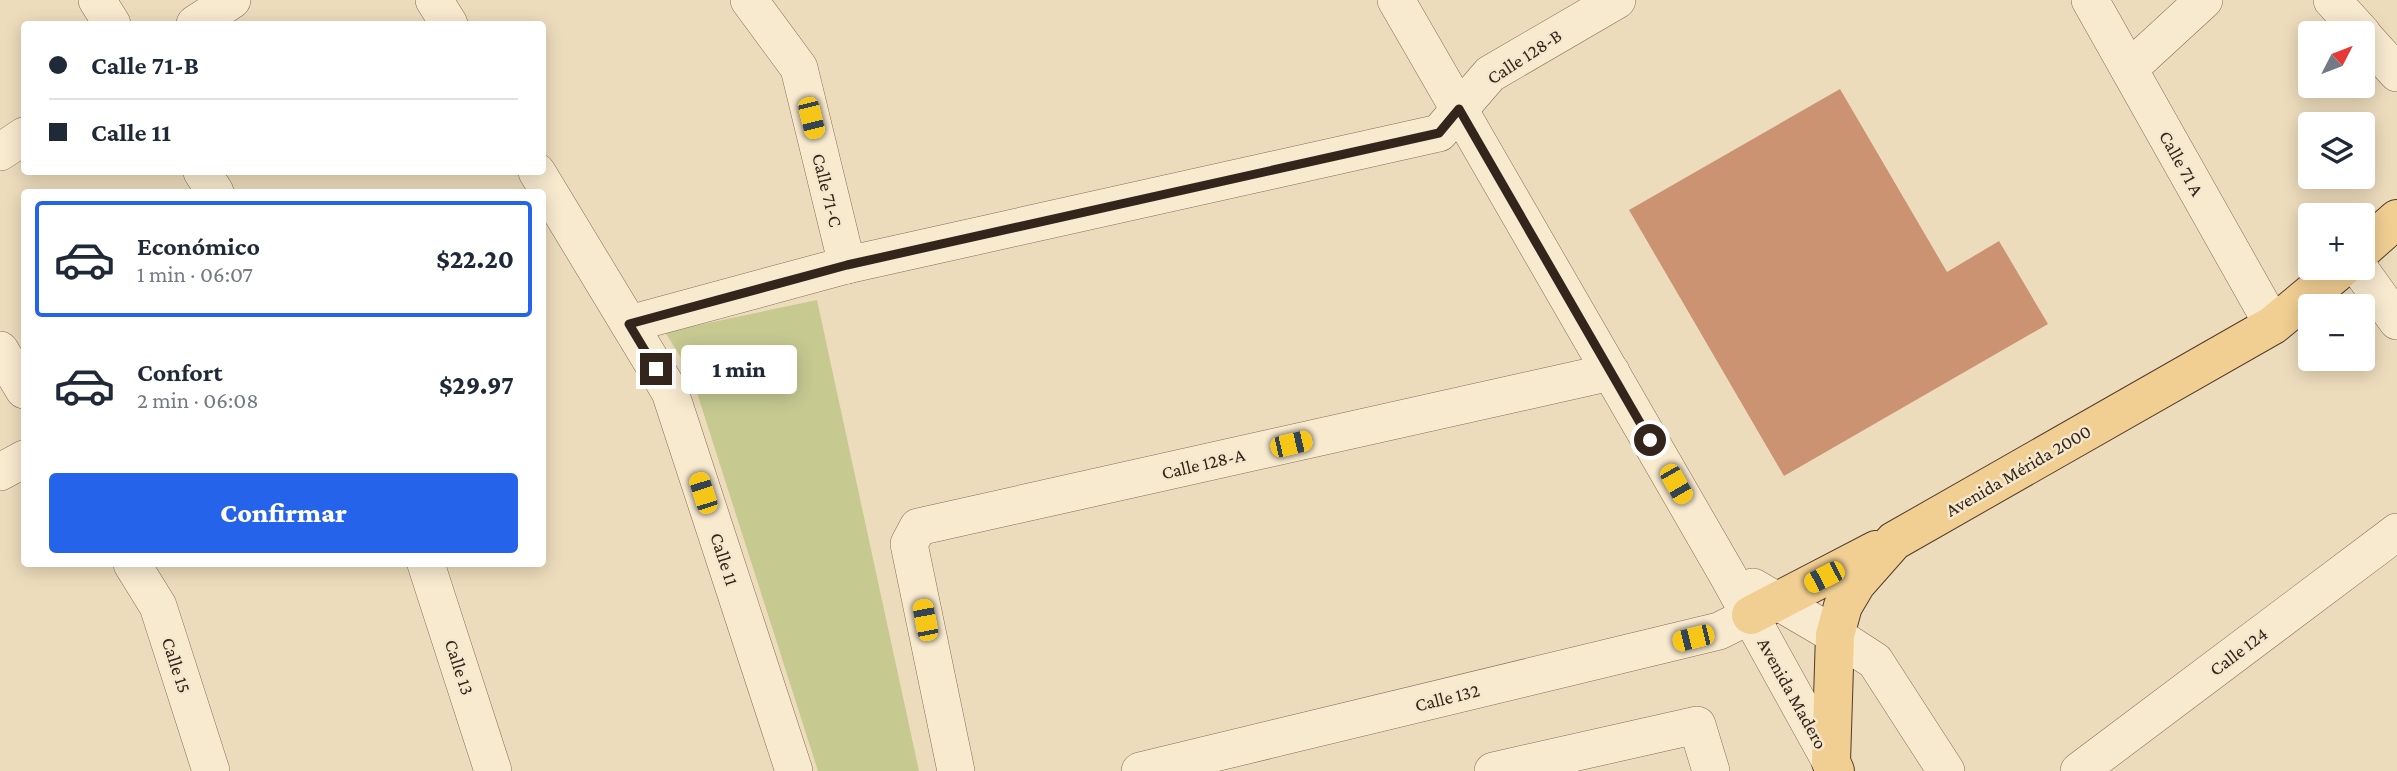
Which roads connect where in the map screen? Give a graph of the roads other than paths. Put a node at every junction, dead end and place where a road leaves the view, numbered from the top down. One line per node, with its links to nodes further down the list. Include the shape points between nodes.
1 (97, 0): 10 (street)
2 (232, 0): 11 (street)
3 (434, 0): 12 (street)
4 (1396, 0): 17 (street)
5 (1617, 0): 17 (street, Calle 128-B, via 1490,74)
6 (2090, 0): 15 (street, Calle 71 A)
7 (2204, 0): 15 (street)
8 (2332, 0): 13 (street)
9 (759, 2): 23 (street, Calle 71-C, via 799,68)
10 (110, 21)
11 (200, 21)
12 (447, 21)
13 (2351, 21)
14 (2375, 48): 16 (street)
15 (2129, 69): 28 (street, Calle 71 A)
16 (2397, 73)
17 (1459, 109): 23 (street, Calle 128-B, via 1439,133); 30 (street)
18 (21, 138): 19 (street)
19 (0, 152)
20 (539, 175): 27 (street, Calle 11)
21 (2397, 219): 22 (main road)
22 (2375, 238)
23 (847, 265): 27 (street, Calle 128-B)
24 (2327, 280): 28 (main road, Avenida Mérida 2000)
25 (2368, 280): 26 (street)
26 (2397, 321)
27 (629, 324): 45 (street, Calle 11, via 670,392)
28 (2273, 325): 35 (main road, Avenida Mérida 2000)
29 (0, 350): 31 (street)
30 (1611, 372): 38 (street, via 1727,574); 46 (street, Calle 128-A, via 918,527 909,544)
31 (21, 385)
32 (21, 461): 33 (street)
33 (0, 472)
34 (2397, 532): 51 (street, Calle 124)
35 (1894, 541): 38 (main road); 39 (main road, Avenida Mérida 2000, via 1856,584 1843,606)
36 (134, 567): 43 (street, Calle 15, via 158,606)
37 (427, 567): 44 (street, Calle 13)
38 (1764, 608): 39 (street); 40 (street, Calle 132, via 1719,631); 42 (street, Avenida Madero)
39 (1835, 635): 42 (main road, Avenida Mérida 2000); 50 (street, via 1875,661)
40 (1243, 759): 47 (street, Calle 132)
41 (1602, 759): 48 (street); 49 (street, via 1697,725)
42 (1833, 766)
43 (211, 771)
44 (493, 771)
45 (794, 771)
46 (956, 771)
47 (1140, 771)
48 (1493, 771)
49 (1711, 771)
50 (1946, 771)
51 (2079, 771)

